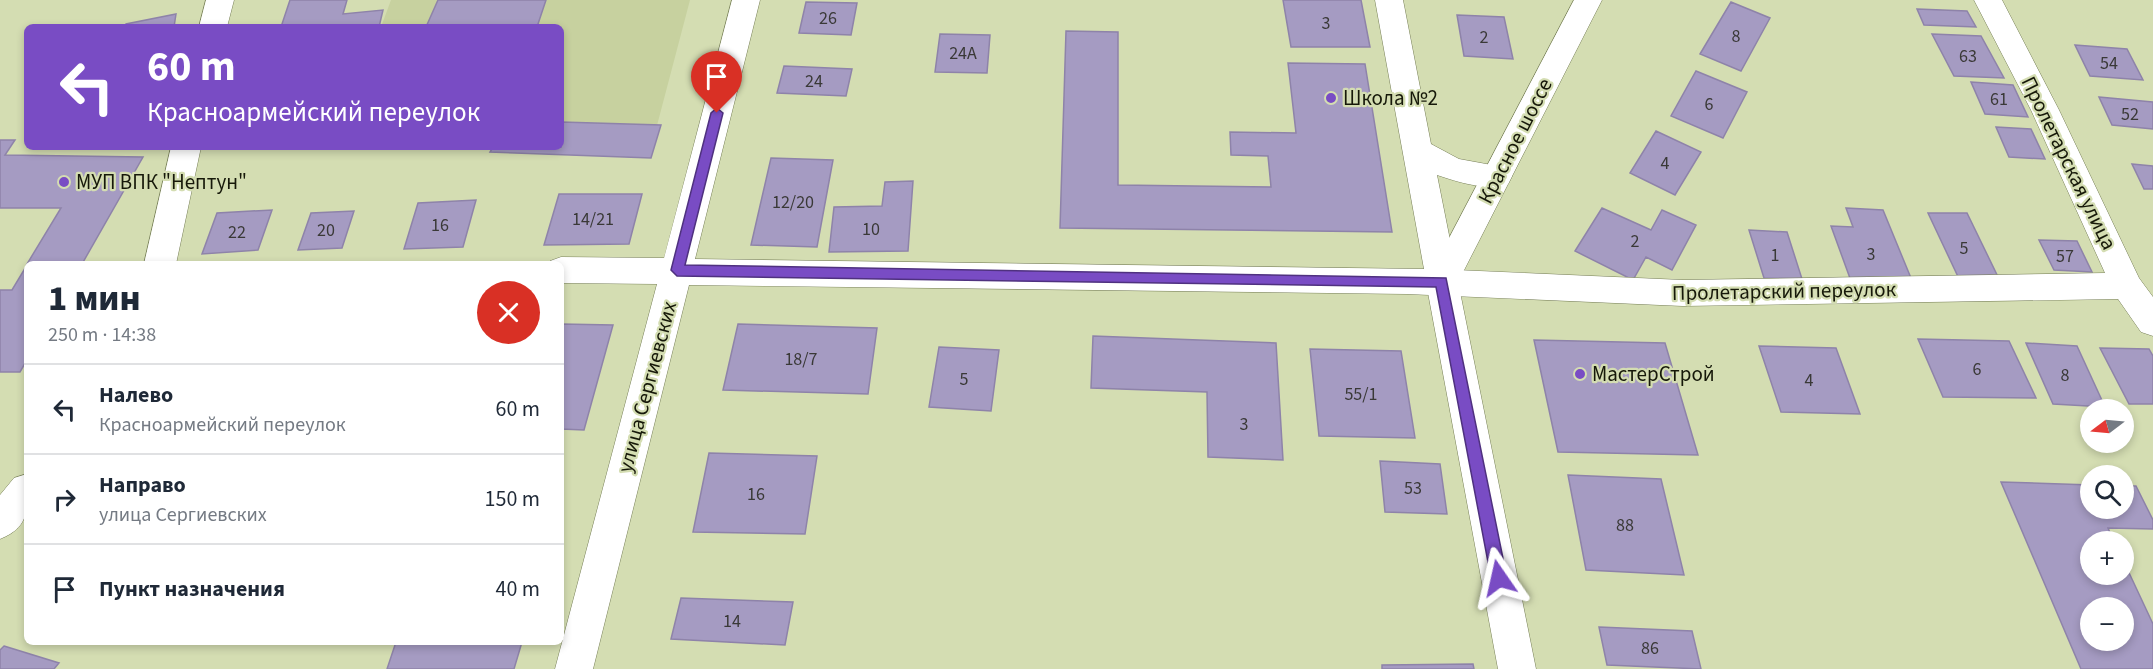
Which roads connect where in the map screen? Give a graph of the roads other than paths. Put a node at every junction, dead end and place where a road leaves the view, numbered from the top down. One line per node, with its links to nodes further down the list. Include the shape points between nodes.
1 (220, 0): 6 (street)
2 (746, 0): 12 (street, улица Сергиевских)
3 (1389, 0): 8 (street)
4 (1588, 0): 9 (street, Красное шоссе)
5 (1988, 0): 14 (street, Пролетарская улица, via 2045,110)
6 (214, 24)
7 (185, 150): 10 (street)
8 (1417, 150): 9 (street, via 1440,165 1461,172); 13 (street)
9 (1497, 176): 13 (street, Красное шоссе)
10 (161, 261)
11 (564, 270): 12 (street, Пролетарский переулок)
12 (677, 270): 13 (street, Пролетарский переулок); 18 (street, улица Сергиевских)
13 (1442, 282): 14 (street, Пролетарский переулок, via 1683,293); 19 (street)
14 (2127, 286): 15 (street, Пролетарская улица)
15 (2153, 322)
16 (24, 494): 17 (street)
17 (0, 522)
18 (574, 669)
19 (1517, 669)

